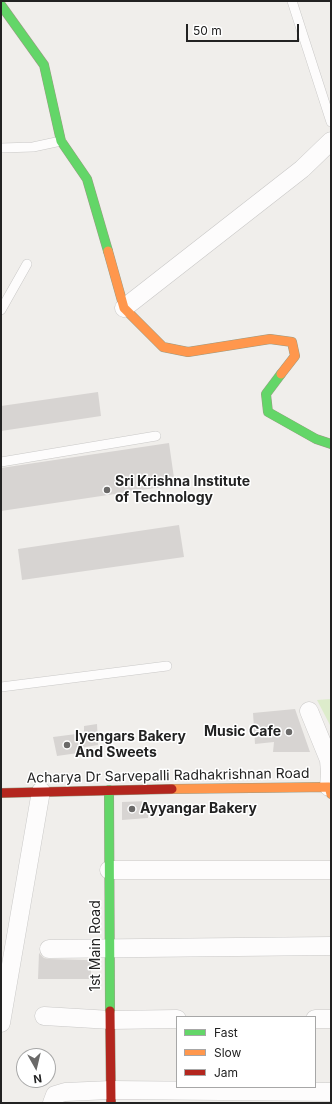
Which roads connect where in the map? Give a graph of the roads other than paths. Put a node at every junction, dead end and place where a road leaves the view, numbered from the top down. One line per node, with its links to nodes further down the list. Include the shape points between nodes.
1 (292, 1): 3 (lane)
2 (1, 5): 4 (street, via 44,65)
3 (331, 122)
4 (61, 141): 6 (lane, via 33,147); 8 (street, via 87,180)
5 (331, 141): 8 (street, via 302,169)
6 (1, 148)
7 (27, 264): 9 (lane)
8 (124, 308): 11 (street, via 163,347 188,352 270,339 292,342 295,356 266,394 268,412 316,439)
9 (1, 310)
10 (156, 436): 12 (lane)
11 (331, 444)
12 (1, 462)
13 (166, 666): 14 (lane)
14 (1, 687)
15 (309, 711): 18 (street, via 328,760)
16 (109, 790): 17 (street, Acharya Dr Sarvepalli Radhakrishnan Road); 18 (street, Acharya Dr Sarvepalli Radhakrishnan Road); 20 (street, 1st Main Road)
17 (41, 791): 19 (street, Acharya Dr Sarvepalli Radhakrishnan Road); 30 (street)
18 (330, 791)
19 (1, 793)
20 (109, 870): 21 (street); 23 (street, 1st Main Road)
21 (331, 870)
22 (331, 946): 23 (street)
23 (110, 948): 24 (street); 29 (street, 1st Main Road)
24 (49, 950)
25 (44, 1016): 29 (street)
26 (176, 1019): 29 (street)
27 (316, 1019): 28 (street)
28 (331, 1019)
29 (111, 1020): 32 (street, 1st Main Road)
30 (1, 1023)
31 (331, 1092): 32 (street)
32 (111, 1096): 33 (street, via 65,1092 56,1095)
33 (52, 1103)

